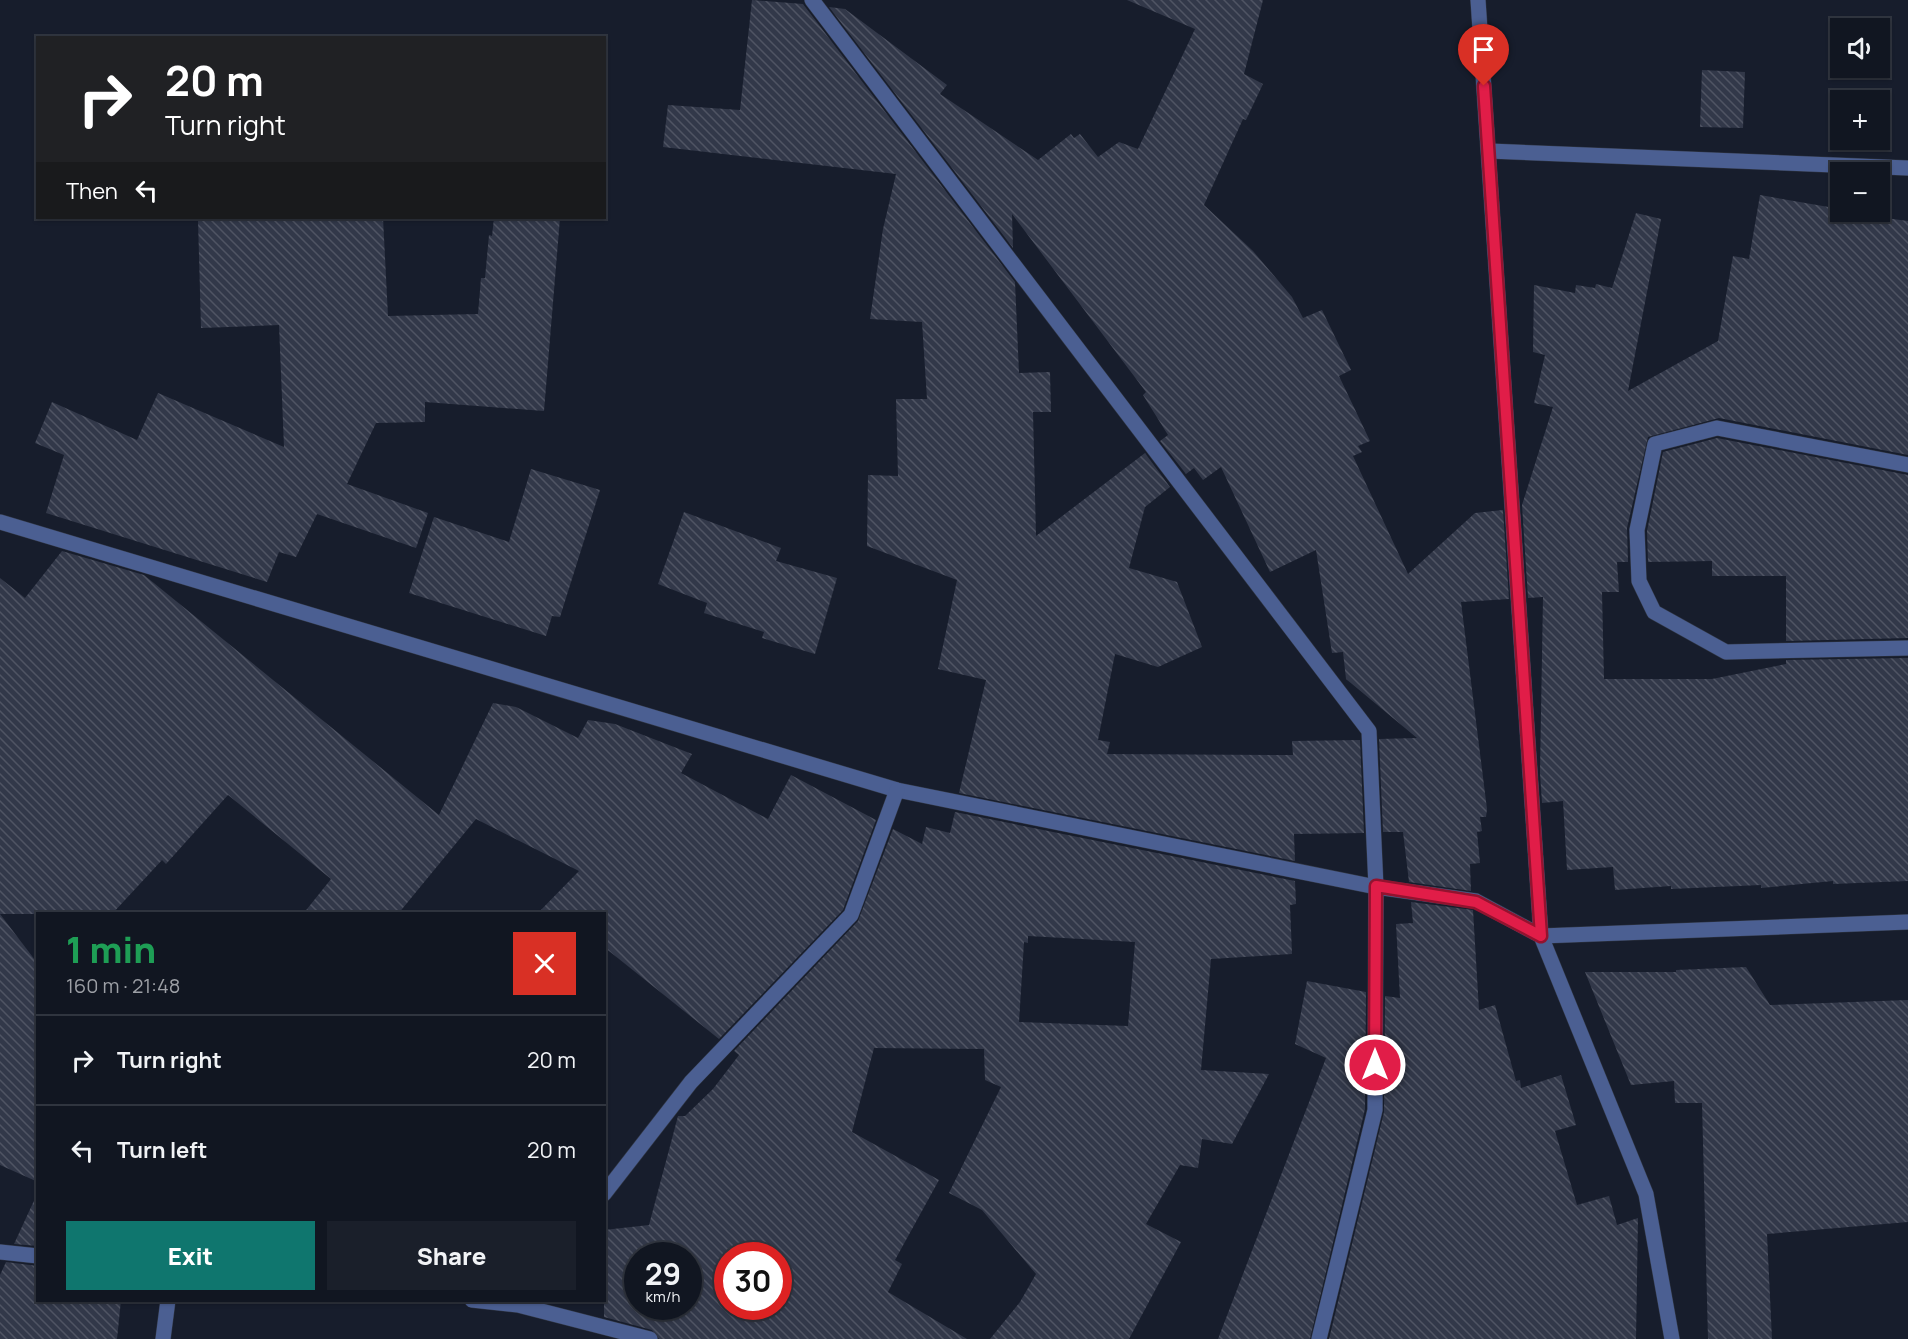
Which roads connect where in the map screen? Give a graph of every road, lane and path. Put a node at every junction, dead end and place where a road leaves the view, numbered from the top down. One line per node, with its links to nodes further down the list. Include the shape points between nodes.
1 (812, 0): 9 (street, via 1369,731)
2 (1478, 0): 3 (street)
3 (1489, 151): 4 (street); 11 (street)
4 (1908, 168)
5 (1908, 465): 7 (street, via 1717,428 1655,444 1637,530 1639,581 1653,612 1726,651)
6 (0, 522): 8 (street)
7 (1908, 648)
8 (897, 790): 9 (street); 12 (street, via 851,915 691,1082)
9 (1376, 886): 11 (street, via 1476,902); 20 (street, via 1375,1110)
10 (1908, 922): 11 (street)
11 (1541, 936): 21 (street, via 1646,1194)
12 (606, 1191)
13 (0, 1252): 14 (street)
14 (36, 1256)
15 (168, 1302): 18 (street)
16 (504, 1302): 17 (street)
17 (520, 1303): 19 (street)
18 (163, 1339)
19 (650, 1339)
20 (1319, 1339)
21 (1672, 1339)

